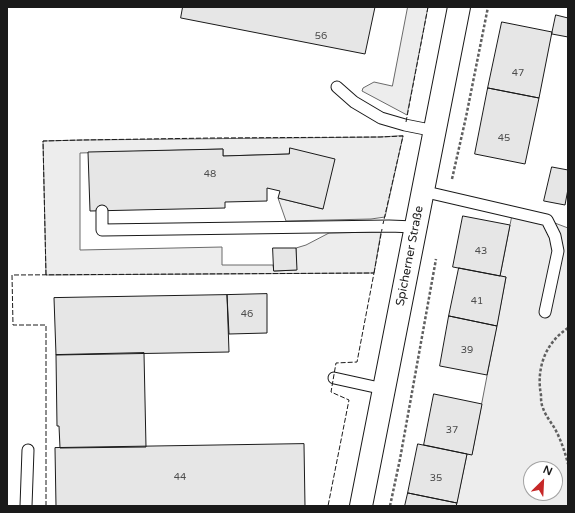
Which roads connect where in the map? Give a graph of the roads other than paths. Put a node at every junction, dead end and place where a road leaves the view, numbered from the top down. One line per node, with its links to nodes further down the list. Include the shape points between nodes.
1 (459, 7): 3 (street, Spicherner Straße)
2 (337, 87): 3 (lane, via 354,102 381,118)
3 (434, 131): 4 (street, Spicherner Straße)
4 (422, 191): 6 (street, Spicherner Straße); 7 (lane, via 548,220 556,236 558,251)
5 (102, 211): 6 (lane, via 102,230)
6 (416, 227): 9 (street, Spicherner Straße)
7 (545, 312)
8 (334, 378): 9 (lane)
9 (384, 389): 12 (street, Spicherner Straße)
10 (28, 450): 11 (lane)
11 (26, 506)
12 (361, 506)

